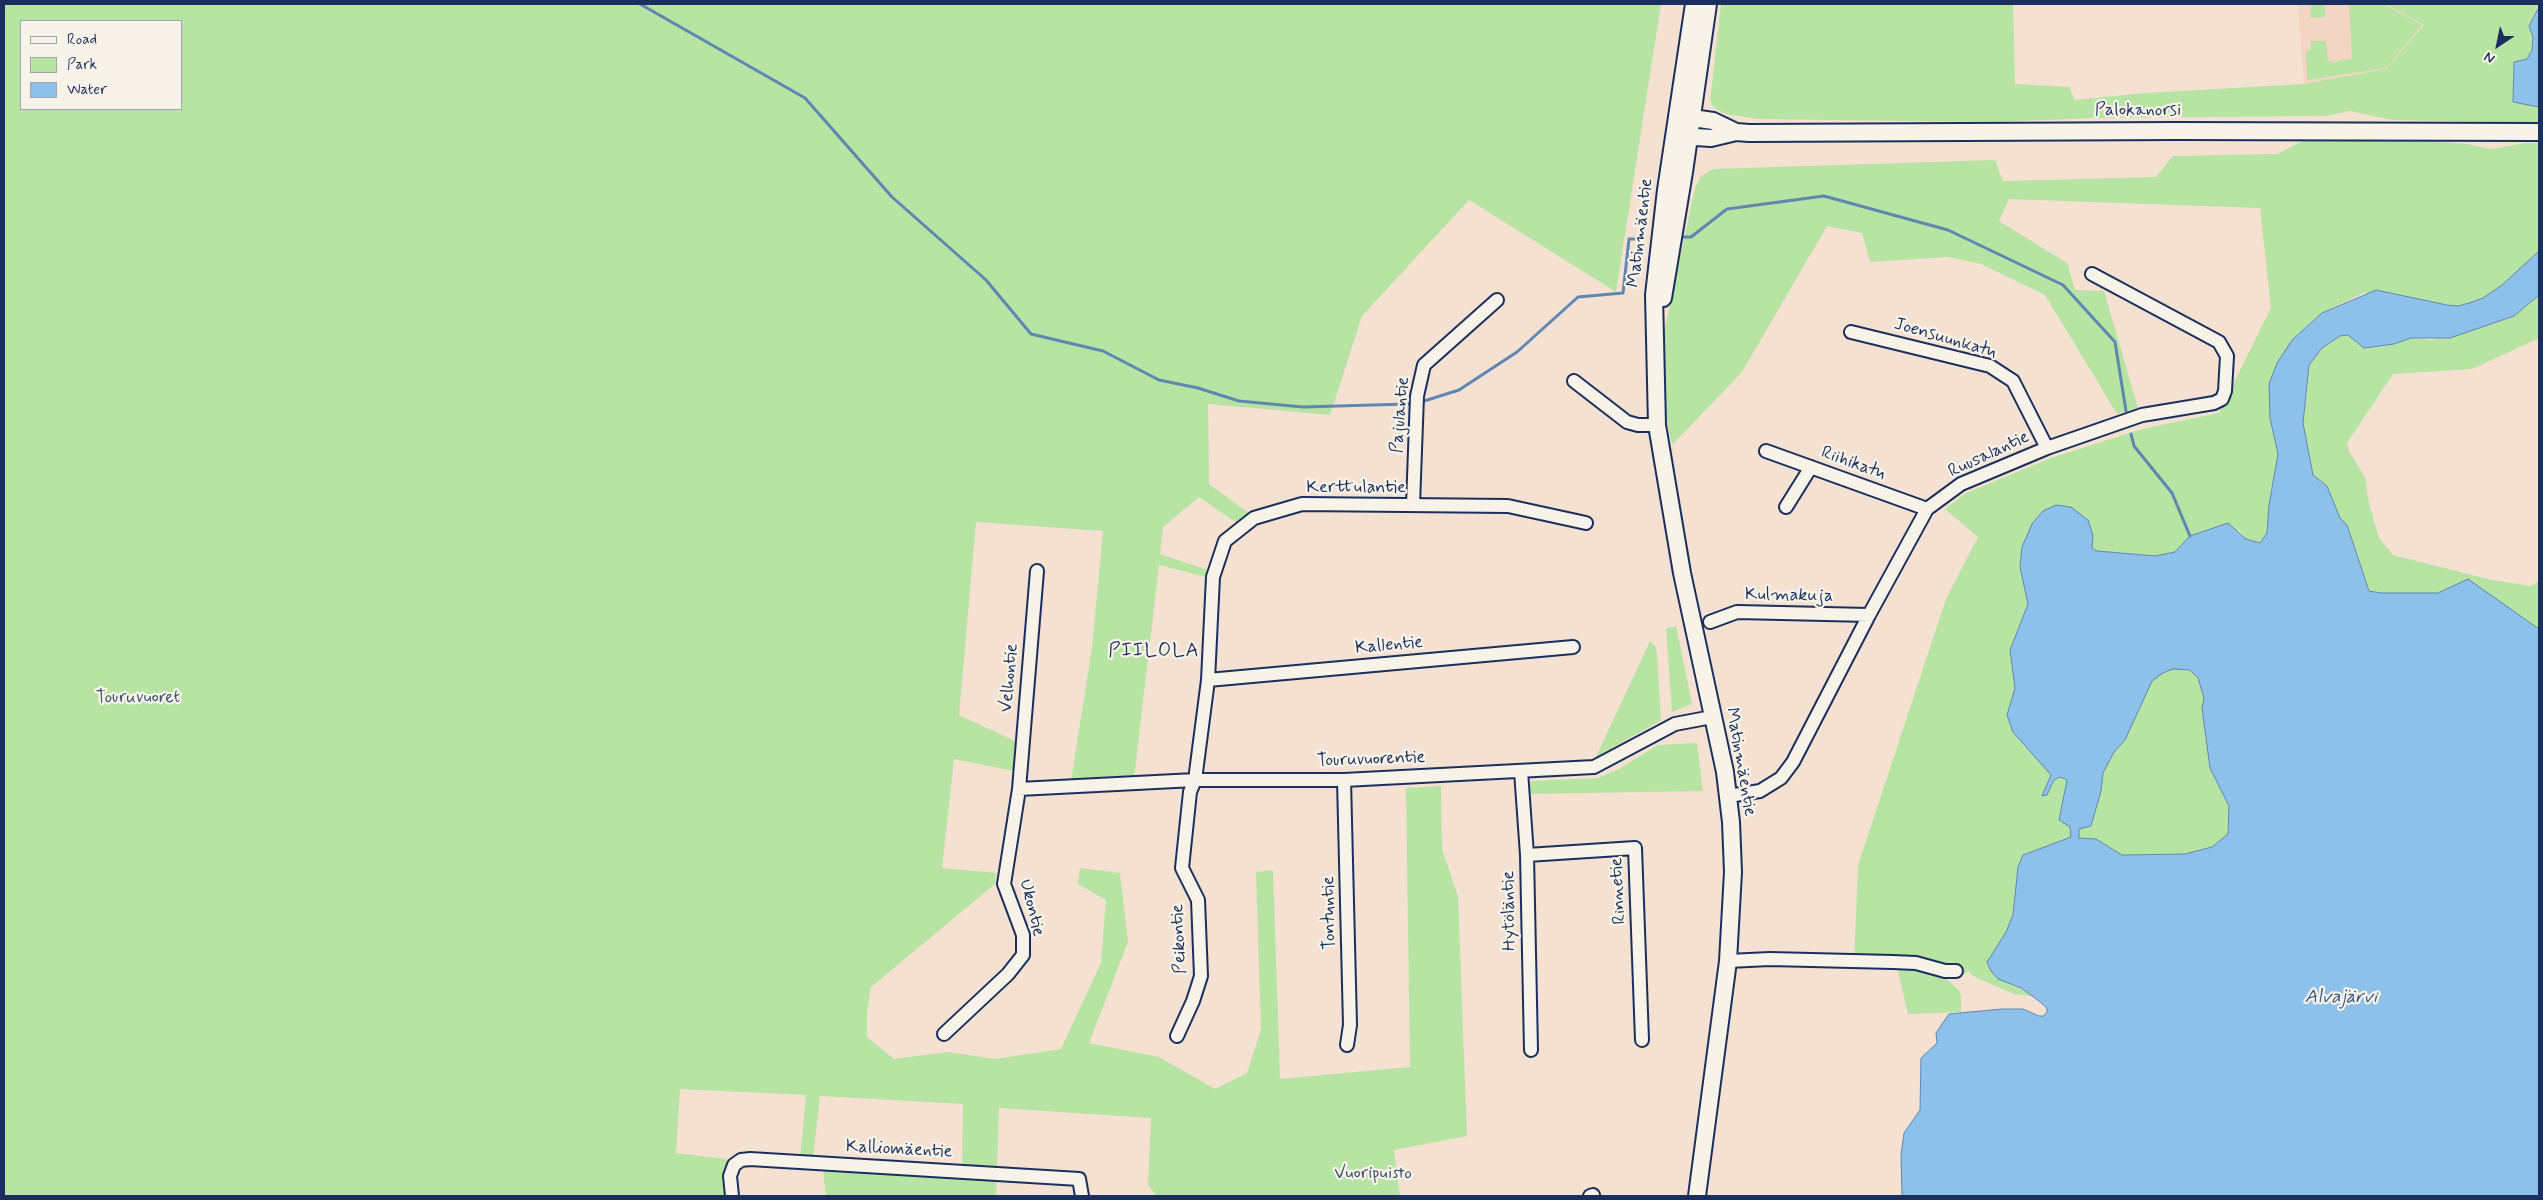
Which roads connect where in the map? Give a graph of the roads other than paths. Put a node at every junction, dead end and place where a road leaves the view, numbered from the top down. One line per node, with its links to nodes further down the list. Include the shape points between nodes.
1 (1694, 4): 3 (main road)
2 (1708, 4): 3 (main road)
3 (1685, 118): 4 (main road, Palokanorsi, via 1719,123); 6 (main road, Matinmäentie)
4 (1736, 132): 5 (main road, Palokanorsi); 6 (main road, Palokanorsi, via 1711,138)
5 (2539, 132)
6 (1682, 136): 11 (main road, Matinmäentie, via 1672,250 1655,337)
7 (2092, 274): 12 (street, Ruusalantie, via 2219,342 2227,356 2225,391 2222,399 2214,403 2142,415)
8 (1496, 300): 15 (street, Pajulantie, via 1424,365 1417,396)
9 (1851, 332): 12 (street, Joensuunkatu, via 1990,366 2013,381)
10 (1574, 381): 11 (street, via 1627,422)
11 (1657, 425): 24 (main road, Matinmäentie, via 1682,573)
12 (2047, 448): 17 (street, Ruusalantie, via 1961,484)
13 (1766, 451): 14 (street, Riihikatu)
14 (1811, 467): 16 (street); 17 (street, Riihikatu)
15 (1413, 506): 18 (street, Kerttulantie, via 1508,506); 23 (street, Kerttulantie, via 1302,504 1254,518 1225,541 1213,577)
16 (1786, 507)
17 (1927, 510): 20 (street, Ruusalantie)
18 (1586, 523)
19 (1036, 571): 28 (street, Velhontie)
20 (1869, 615): 21 (street, Kulmakuja, via 1737,612); 29 (street, Ruusalantie, via 1793,762 1781,778 1760,791)
21 (1710, 622)
22 (1573, 647): 23 (street, Kallentie)
23 (1208, 680): 26 (street, Kerttulantie)
24 (1712, 717): 25 (street, Touruvuorentie, via 1675,724 1594,767); 29 (main road, Matinmäentie)
25 (1521, 771): 27 (street, Touruvuorentie); 30 (street, Hytöläntie)
26 (1195, 780): 27 (street, Touruvuorentie); 28 (street, Touruvuorentie); 34 (street, Peikontie, via 1190,792 1182,868 1198,900 1201,976)
27 (1344, 780): 36 (street, Tontuntie, via 1350,1025)
28 (1019, 789): 33 (street, Ukontie, via 1004,884 1023,935 1023,955 1008,974)
29 (1728, 796): 31 (main road, Matinmäentie, via 1733,872)
30 (1526, 855): 35 (street, Rinnetie, via 1634,848); 37 (street, Hytöläntie)
31 (1728, 961): 32 (street, via 1894,962); 40 (main road, Matinmäentie)
32 (1956, 970)
33 (944, 1034)
34 (1177, 1036)
35 (1642, 1040)
36 (1347, 1045)
37 (1532, 1050)
38 (732, 1196): 39 (street, Kalliomäentie, via 730,1176 734,1165 750,1159 1079,1179)
39 (1082, 1196)
40 (1697, 1196)

